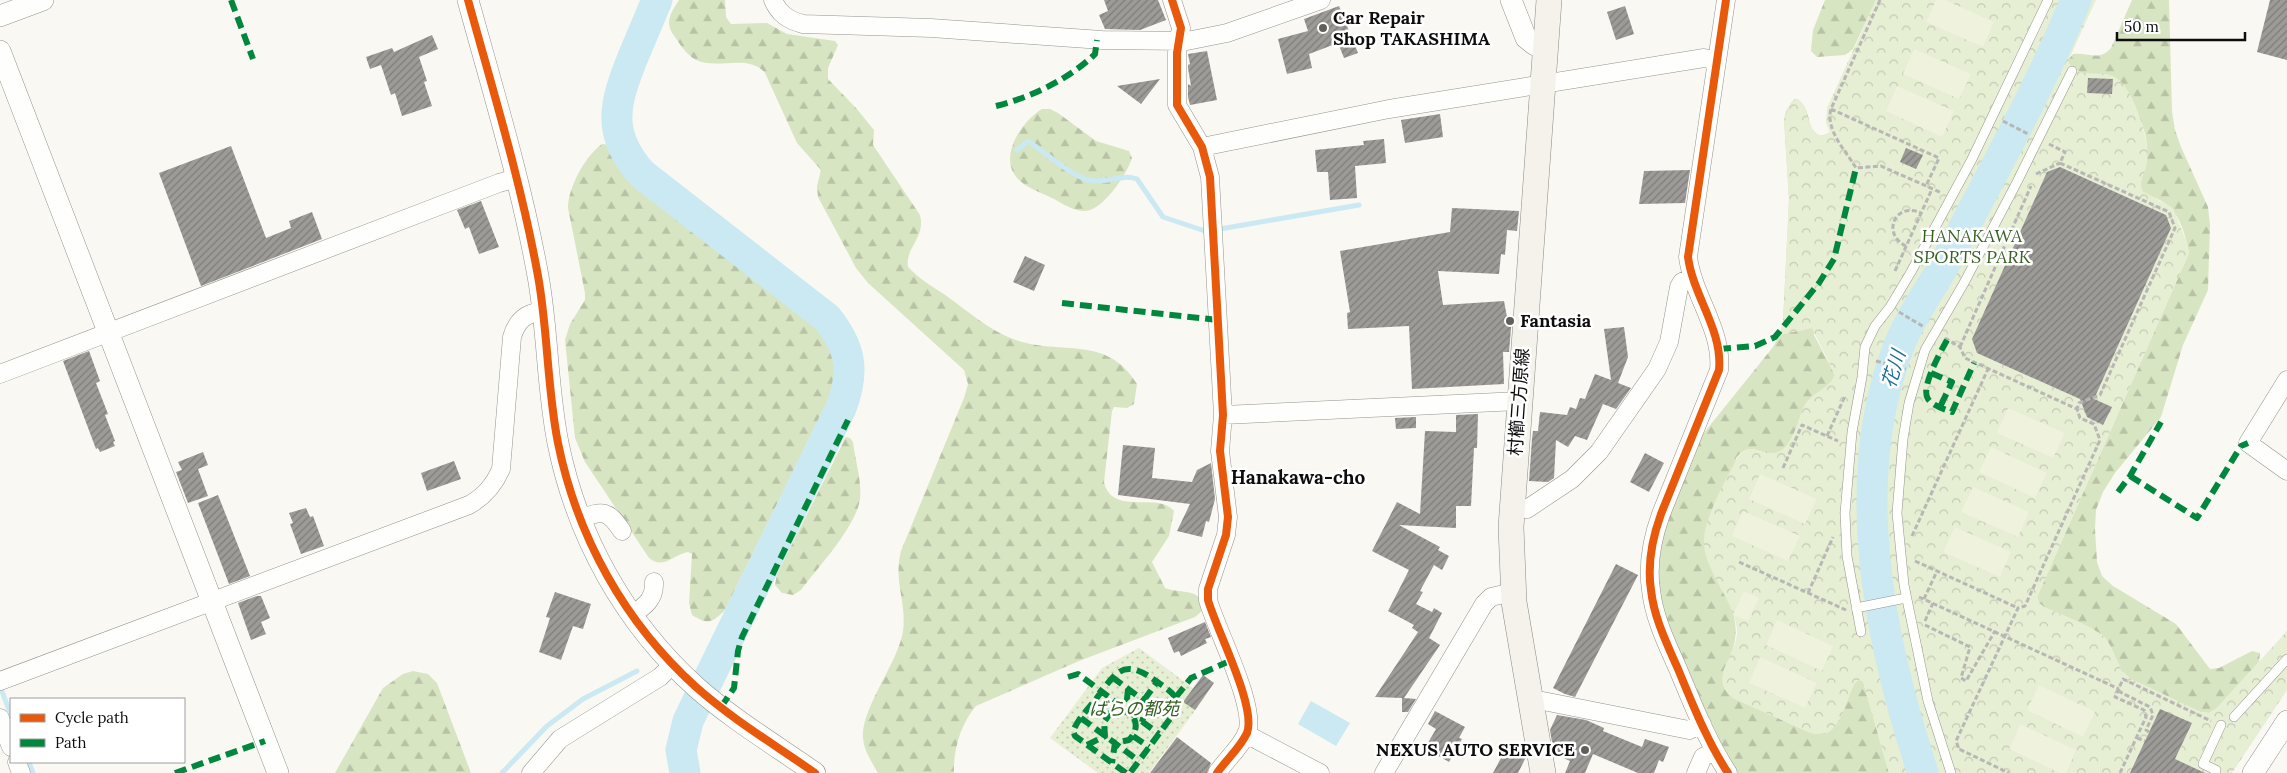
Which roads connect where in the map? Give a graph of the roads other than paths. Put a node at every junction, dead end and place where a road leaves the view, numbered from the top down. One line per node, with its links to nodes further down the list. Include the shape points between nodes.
1 (42, 0): 10 (street)
2 (468, 0): 18 (street)
3 (774, 0): 11 (street, via 783,16 803,24)
4 (1172, 0): 11 (street, via 1181,28)
5 (1321, 0): 11 (street, via 1227,34)
6 (1511, 0): 12 (street, via 1526,38 1535,45)
7 (1549, 0): 12 (main road, 村櫛三方原線)
8 (1726, 0): 14 (street)
9 (2048, 0): 34 (lane, via 1951,198 1865,347 1851,445 1845,533)
10 (0, 16)
11 (1179, 41): 17 (street, via 1177,105)
12 (1546, 46): 16 (main road, 村櫛三方原線)
13 (0, 51): 21 (street)
14 (1717, 60): 16 (street, via 1704,58); 19 (street, via 1688,244)
15 (2072, 71): 32 (lane, via 1919,367 1909,403 1899,476 1897,513)
16 (1543, 86): 17 (street, via 1389,109); 24 (main road, 村櫛三方原線)
17 (1202, 147): 25 (street, via 1210,176)
18 (518, 178): 20 (street); 21 (street)
19 (1691, 278): 27 (street, via 1682,282 1680,287 1668,342 1657,369 1599,452 1582,471 1527,508); 44 (street, via 1719,347 1719,370 1660,514 1652,542 1649,571 1660,627)
20 (543, 311): 28 (street, via 558,441); 33 (street, via 523,317 512,337 501,469 480,499)
21 (108, 333): 22 (street); 33 (street)
22 (0, 374)
23 (2287, 380): 26 (street, via 2248,443)
24 (1519, 401): 25 (street); 27 (main road, 村櫛三方原線)
25 (1223, 415): 46 (street, via 1220,451 1228,517 1226,535 1208,589 1208,600 1234,665 1248,714)
26 (2287, 472)
27 (1512, 507): 31 (main road, 村櫛三方原線)
28 (580, 519): 29 (street, via 597,512 604,513); 35 (street, via 600,564)
29 (622, 531)
30 (654, 582): 35 (street, via 652,598)
31 (1513, 592): 40 (main road, 村櫛三方原線); 54 (street, via 1491,597 1484,604)
32 (1903, 598): 34 (lane); 58 (lane, via 1928,701)
33 (210, 602): 39 (street); 49 (street)
34 (1859, 607): 36 (lane)
35 (632, 615): 38 (street)
36 (1861, 632)
37 (2287, 659): 41 (lane)
38 (673, 664): 50 (street, via 660,677 560,739); 51 (street, via 715,702)
39 (0, 681)
40 (1530, 703): 44 (street, via 1543,701 1689,730); 55 (main road, 村櫛三方原線)
41 (2234, 717)
42 (0, 718): 47 (street)
43 (2287, 721): 60 (street)
44 (1702, 724): 48 (street)
45 (2221, 725): 59 (lane, via 2203,764 2216,770)
46 (1246, 734): 52 (street); 53 (street)
47 (10, 744)
48 (1715, 750): 56 (street, via 1703,757); 57 (street)
49 (278, 773)
50 (531, 773)
51 (815, 773)
52 (1216, 773)
53 (1320, 773)
54 (1384, 773)
55 (1542, 773)
56 (1696, 773)
57 (1728, 773)
58 (1951, 773)
59 (2215, 773)
60 (2253, 773)

